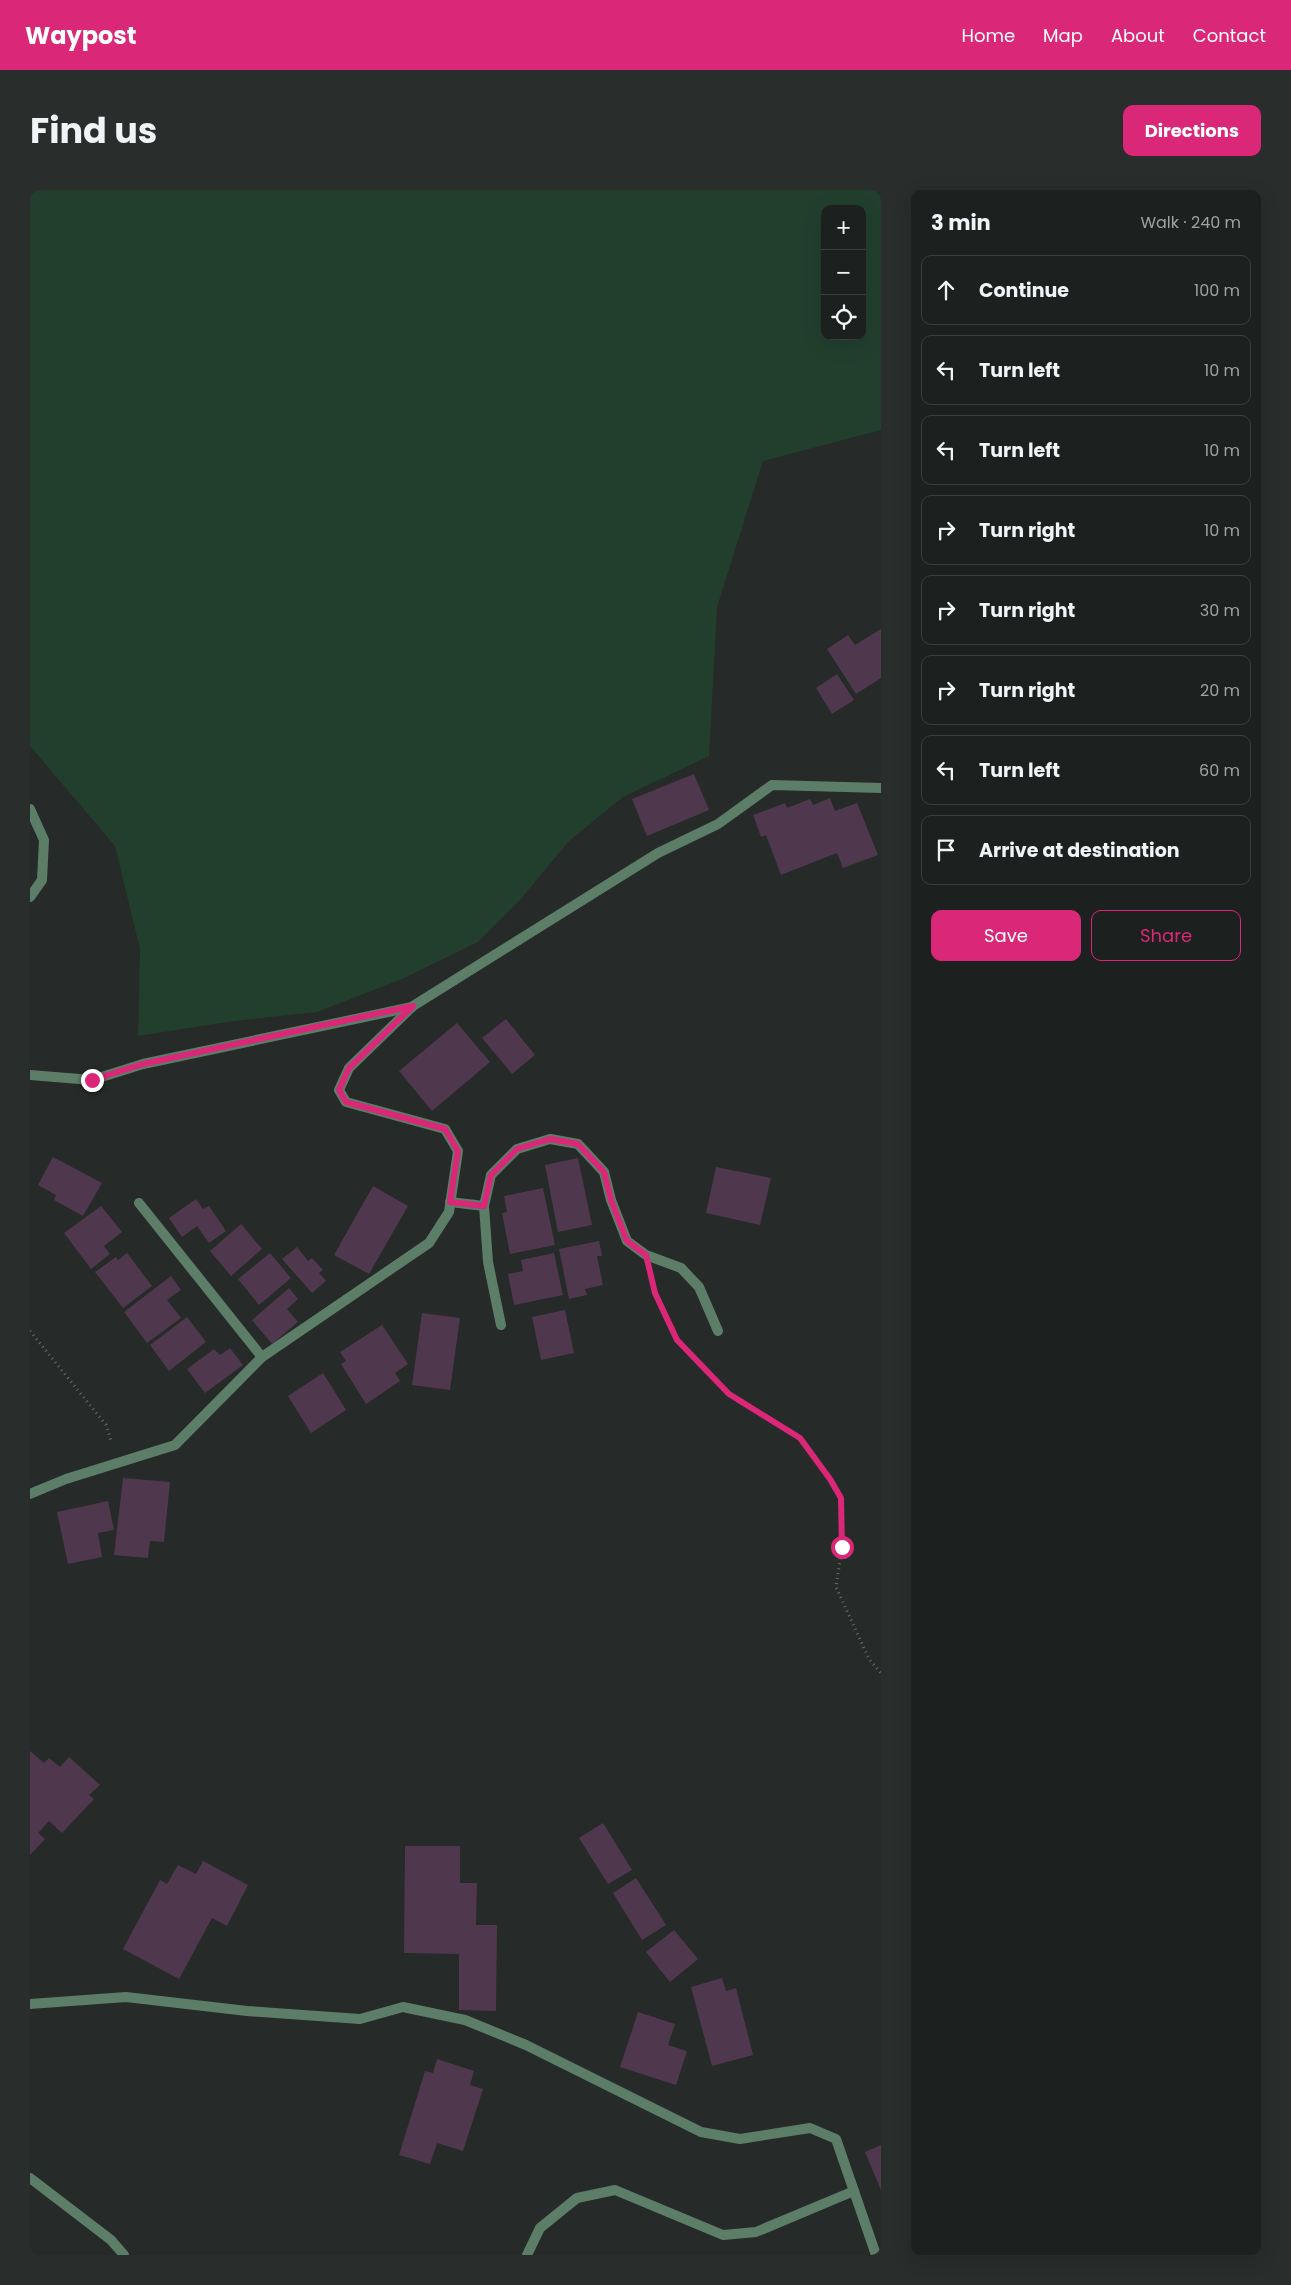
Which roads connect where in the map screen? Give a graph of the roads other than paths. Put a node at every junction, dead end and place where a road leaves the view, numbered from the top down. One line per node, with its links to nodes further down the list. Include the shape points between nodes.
1 (881, 788): 4 (street, via 772,785 718,824 658,853)
2 (30, 809): 3 (street, via 44,840 42,880)
3 (30, 896)
4 (413, 1006): 5 (street, via 143,1064 92,1080); 6 (street, via 349,1068 339,1090 346,1102 445,1129 458,1151)
5 (30, 1075)
6 (450, 1202): 8 (street); 11 (street, via 449,1212 429,1243)
7 (139, 1203): 11 (street)
8 (484, 1206): 9 (street, via 488,1262); 10 (street, via 491,1175 517,1149 550,1139 578,1144 604,1172 627,1241 646,1255 681,1268 699,1287)
9 (501, 1326)
10 (718, 1332)
11 (262, 1357): 12 (street, via 174,1445 66,1479)
12 (30, 1494)
13 (30, 2004): 15 (street, via 126,1997 247,2011 360,2019 404,2007 465,2020 526,2045 701,2132 740,2140 810,2128 836,2139)
14 (30, 2178): 16 (street, via 111,2240)
15 (854, 2192): 17 (street, via 756,2232 724,2235 615,2190 577,2198 540,2228); 18 (street)
16 (124, 2255)
17 (527, 2255)
18 (876, 2255)

